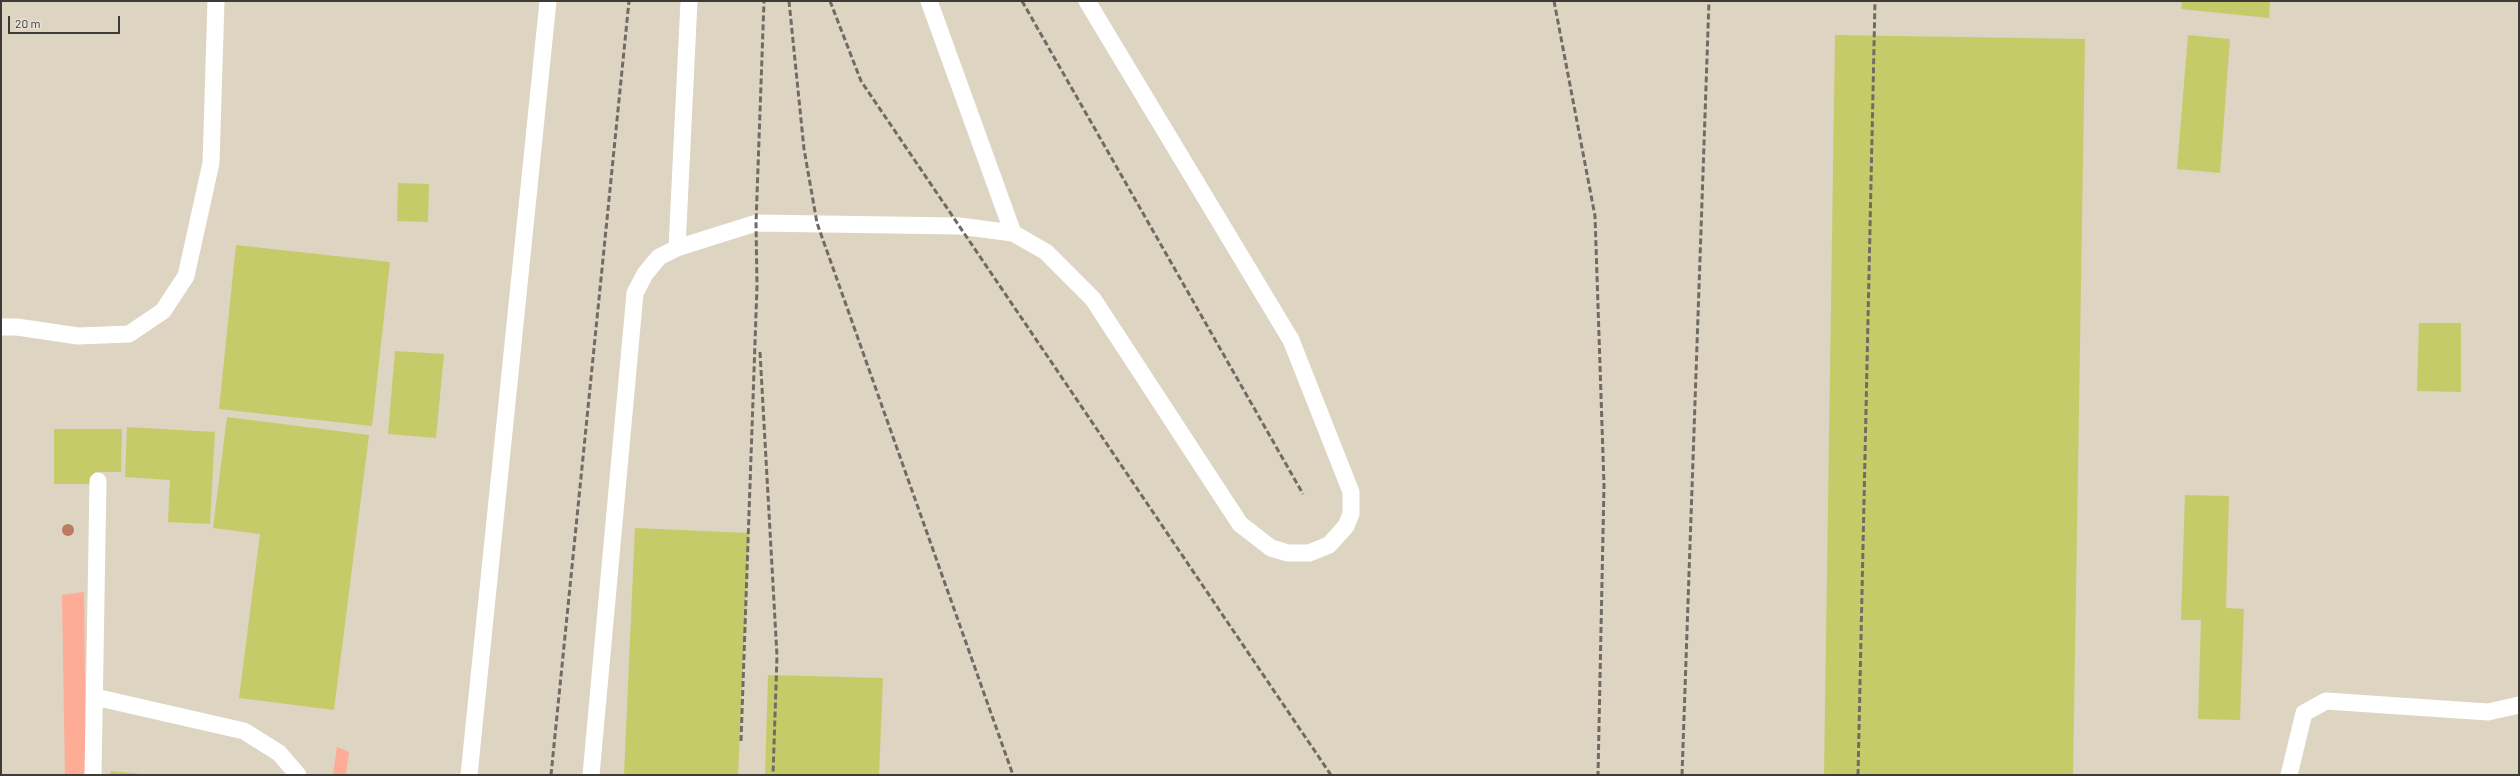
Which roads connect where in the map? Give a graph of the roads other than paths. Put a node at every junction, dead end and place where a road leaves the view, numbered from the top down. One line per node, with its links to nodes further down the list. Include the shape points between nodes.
1 (216, 1): 8 (lane, via 211,163 186,276 163,311 129,334 78,336 17,326)
2 (548, 1): 14 (lane)
3 (689, 1): 7 (lane)
4 (929, 1): 6 (lane)
5 (1088, 1): 6 (lane, via 1290,340 1350,492 1351,514 1346,526 1329,545 1309,553 1288,554 1271,548 1240,524 1093,299 1046,252)
6 (1013, 233): 7 (lane, via 959,226 756,224)
7 (677, 248): 15 (lane, via 659,257 645,274 635,293)
8 (1, 327)
9 (98, 481): 10 (lane)
10 (94, 697): 12 (lane); 13 (lane, via 244,731 279,753)
11 (2519, 705): 16 (lane, via 2488,712 2326,701 2304,713)
12 (93, 775)
13 (298, 775)
14 (469, 775)
15 (591, 775)
16 (2289, 775)

